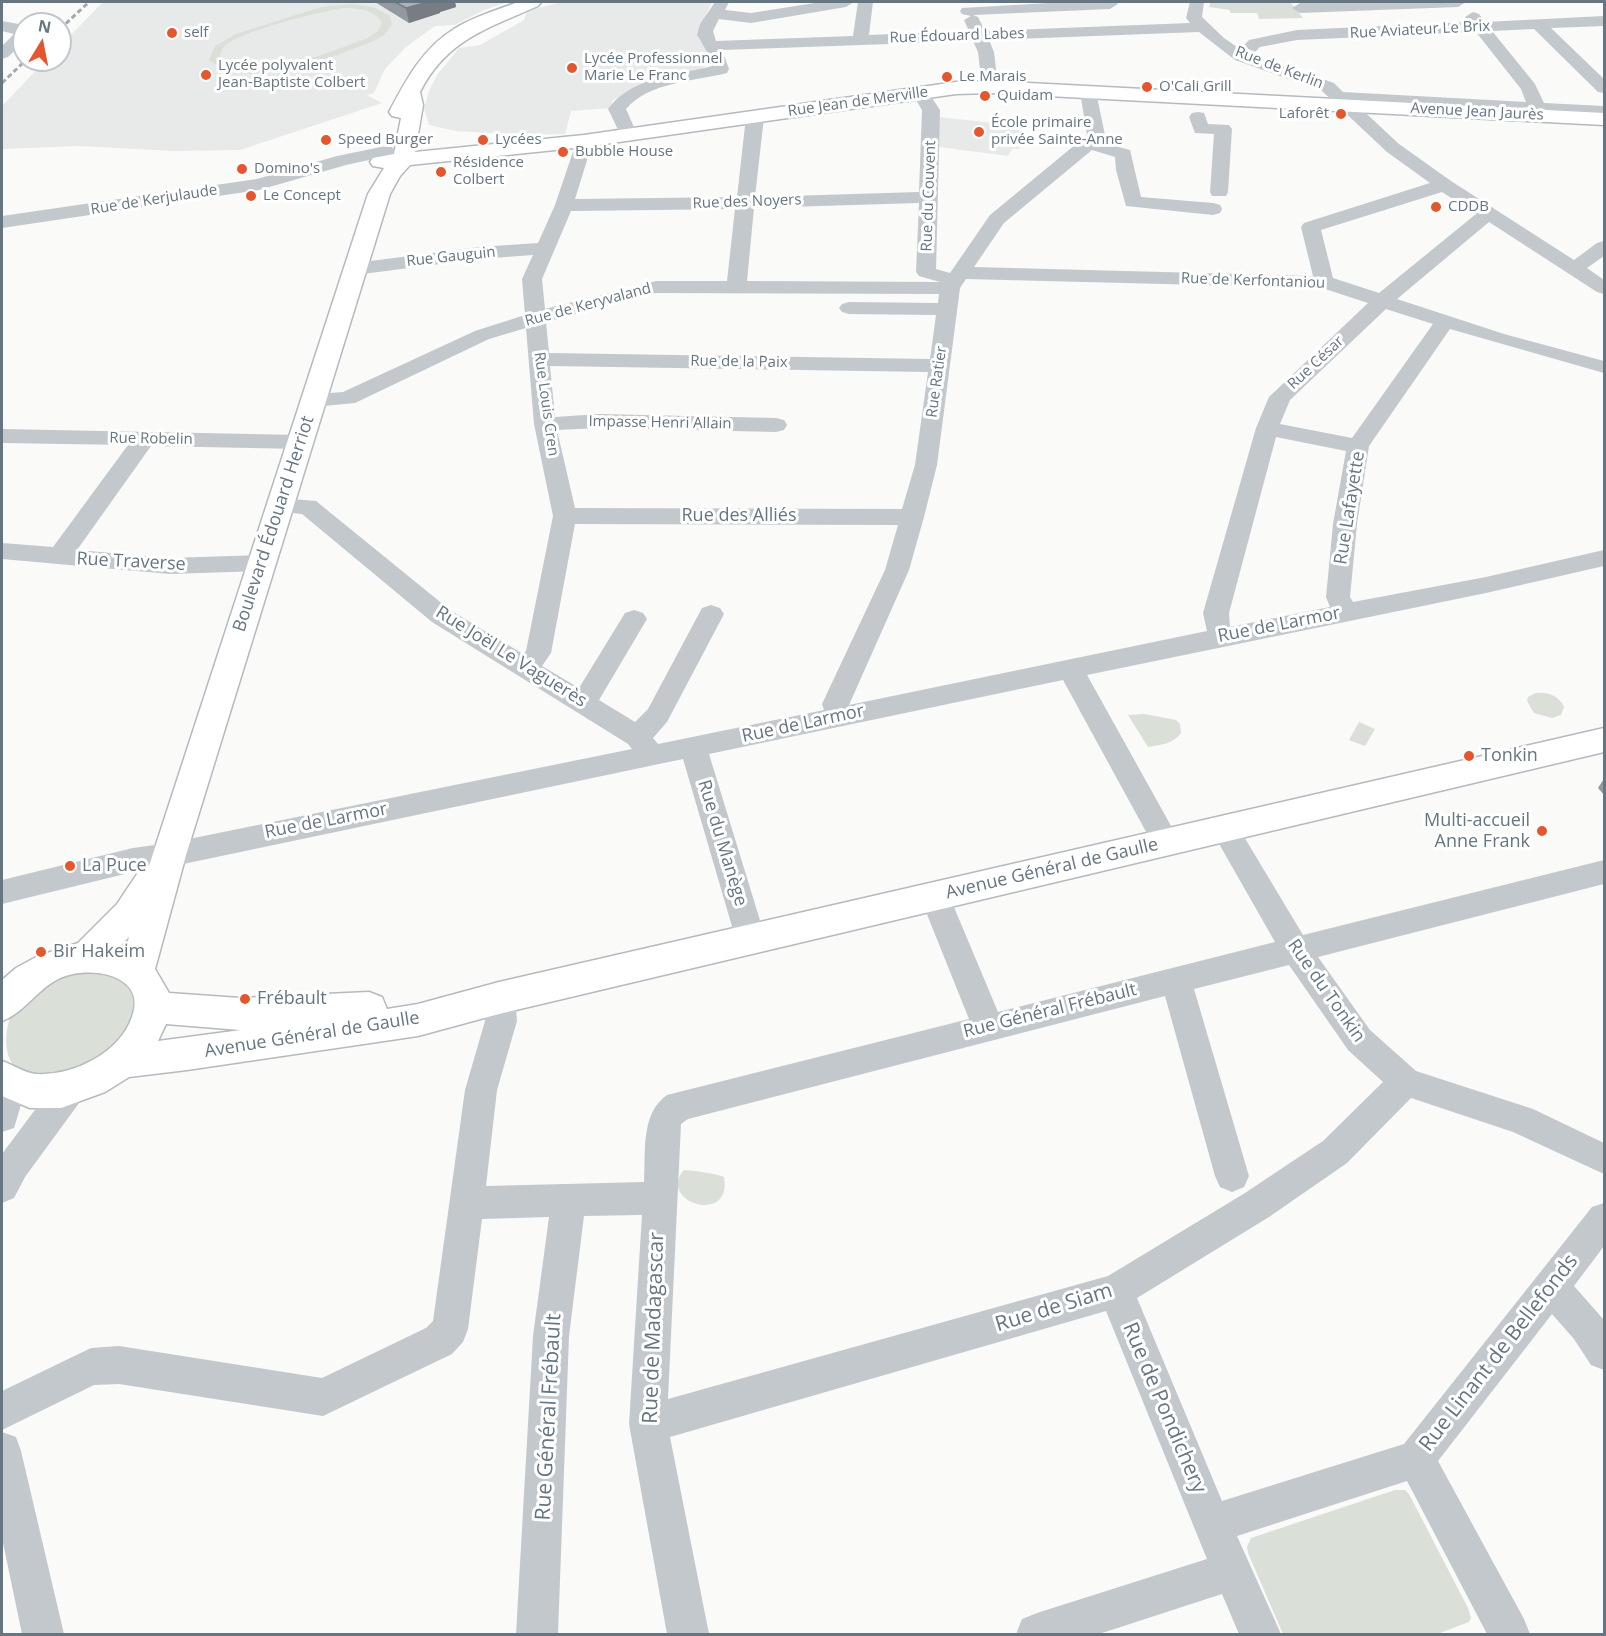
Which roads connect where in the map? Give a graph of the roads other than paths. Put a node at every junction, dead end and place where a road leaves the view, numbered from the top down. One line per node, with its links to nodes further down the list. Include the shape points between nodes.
1 (532, 2): 34 (main road, Boulevard Édouard Herriot, via 461,33 434,55 402,105)
2 (846, 2): 8 (street, via 751,18)
3 (865, 2): 16 (street)
4 (1197, 2): 13 (street, via 1194,18)
5 (1459, 2): 9 (street); 14 (street)
6 (1110, 4): 7 (street)
7 (966, 6): 15 (street)
8 (718, 8): 17 (street, via 705,32)
9 (1300, 8)
10 (1605, 21): 11 (street, Rue Aviateur Le Brix)
11 (1538, 24): 14 (street, Rue Aviateur Le Brix); 21 (street)
12 (2, 26): 18 (street, via 20,29 23,34)
13 (1202, 27): 15 (street, Rue Édouard Labes); 19 (street, Rue de Kerlin)
14 (1482, 27): 19 (street, Rue Aviateur Le Brix, via 1297,36 1255,43); 26 (street, via 1529,88)
15 (978, 35): 16 (street, Rue Édouard Labes); 20 (street, via 988,61)
16 (860, 40): 17 (street, Rue Édouard Labes)
17 (712, 46): 31 (street, via 721,59 721,69 675,78 621,102 617,109)
18 (2, 54)
19 (1241, 57): 24 (street, Rue de Kerlin, via 1329,87)
20 (990, 87): 22 (main road, Rue Jean de Merville); 23 (main road, Rue Jean de Merville)
21 (1605, 88)
22 (1088, 92): 24 (main road, Rue Jean de Merville); 33 (street, via 1096,135)
23 (920, 93): 27 (main road, Rue Jean de Merville); 36 (street, Rue du Couvent, via 931,110)
24 (1348, 105): 26 (main road, Avenue Jean Jaurès); 30 (street); 35 (street, Rue de Kerlin, via 1393,148)
25 (1605, 111): 26 (street)
26 (1540, 112): 29 (main road, Avenue Jean Jaurès)
27 (755, 117): 31 (main road, Rue Jean de Merville); 37 (street)
28 (1197, 117): 33 (street, via 1201,129 1223,129 1216,200 1133,202 1124,154)
29 (1605, 119)
30 (1605, 126)
31 (628, 134): 32 (main road, Rue Jean de Merville)
32 (584, 141): 34 (main road, Rue de Kerjulaude); 38 (street, Rue Louis Cren)
33 (1089, 144): 47 (street, Rue Ratier, via 997,219)
34 (394, 156): 40 (street, Rue de Kerjulaude, via 304,170 259,184); 44 (main road, Boulevard Édouard Herriot)
35 (1444, 185): 39 (street, Rue de Kerlin); 45 (street, via 1311,227)
36 (929, 197): 37 (street, Rue des Noyers); 47 (street, Rue du Couvent, via 926,272)
37 (746, 202): 38 (street, Rue des Noyers); 46 (street)
38 (564, 205): 42 (street, Rue Louis Cren)
39 (1488, 213): 43 (street, Rue de Kerlin); 49 (street, Rue César)
40 (2, 222)
41 (1605, 247): 43 (street)
42 (547, 248): 44 (street, Rue Gauguin); 51 (street, Rue Louis Cren, via 532,279)
43 (1575, 268): 48 (street, Rue de Kerlin)
44 (355, 269): 56 (main road, Boulevard Édouard Herriot)
45 (1324, 282): 47 (street, Rue de Kerfontaniou); 49 (street, Rue de Kerfontaniou)
46 (736, 287): 47 (street, Rue de Keryvaland); 51 (street, Rue de Keryvaland, via 656,286)
47 (953, 287): 50 (street); 54 (street, Rue Ratier)
48 (1605, 288)
49 (1383, 300): 52 (street, Rue de Kerfontaniou); 59 (street, Rue César, via 1280,397)
50 (849, 308)
51 (536, 318): 53 (street, Rue Louis Cren); 56 (street, Rue de Keryvaland, via 482,335 347,398)
52 (1445, 321): 55 (street, Rue de Kerfontaniou); 63 (street, Rue Lafayette)
53 (538, 359): 54 (street, Rue de la Paix); 57 (street, Rue Louis Cren)
54 (939, 366): 66 (street, Rue Ratier, via 926,465)
55 (1605, 367)
56 (313, 400): 62 (main road, Boulevard Édouard Herriot)
57 (545, 424): 58 (street, Impasse Henri Allain, via 599,421); 65 (street, Rue Louis Cren)
58 (776, 425)
59 (1267, 428): 63 (street); 74 (street, Rue César, via 1216,613)
60 (2, 436): 61 (street, Rue Robelin)
61 (144, 439): 62 (street, Rue Robelin); 68 (street)
62 (300, 442): 64 (main road, Boulevard Édouard Herriot)
63 (1358, 446): 71 (street, Rue Lafayette, via 1338,597)
64 (280, 506): 70 (main road, Boulevard Édouard Herriot); 76 (street, Rue Joël Le Vaguerès, via 308,506 441,616)
65 (565, 516): 66 (street, Rue des Alliés); 76 (street, Rue Louis Cren, via 538,653)
66 (912, 517): 78 (street, Rue Ratier, via 897,570 835,704)
67 (2, 551): 68 (street, Rue Traverse)
68 (60, 557): 70 (street, Rue Traverse, via 170,566)
69 (1605, 558): 71 (street, Rue de Larmor)
70 (262, 563): 84 (main road, Boulevard Édouard Herriot)
71 (1345, 612): 74 (street, Rue de Larmor)
72 (711, 614): 80 (street)
73 (634, 619): 77 (street)
74 (1223, 637): 75 (street, Rue de Larmor)
75 (1070, 668): 78 (street, Rue de Larmor); 83 (street)
76 (525, 669): 77 (street, Rue Joël Le Vaguerès)
77 (584, 702): 80 (street, Rue Joël Le Vaguerès)
78 (840, 716): 81 (street, Rue de Larmor)
79 (1605, 741): 82 (main road, Avenue Général de Gaulle)
80 (645, 746): 81 (street, Rue de Larmor); 84 (street, Rue de Larmor)
81 (693, 746): 88 (street, Rue du Manège)
82 (1224, 828): 83 (main road, Avenue Général de Gaulle); 89 (street, Rue du Tonkin)
83 (1166, 842): 87 (main road, Avenue Général de Gaulle)
84 (169, 855): 86 (street, Rue de Larmor); 90 (main road, Boulevard Édouard Herriot, via 129,914); 91 (main road, Boulevard Édouard Herriot)
85 (1605, 872): 89 (street, Rue Général Frébault)
86 (2, 892)
87 (935, 897): 88 (main road, Avenue Général de Gaulle); 96 (street)
88 (752, 940): 93 (main road, Avenue Général de Gaulle)
89 (1295, 949): 92 (street, Rue Général Frébault); 98 (street, Rue du Tonkin, via 1359,1040)
90 (87, 957): 91 (main road, via 115,960); 94 (main road, via 62,962 38,973)
91 (137, 971): 95 (main road, via 150,991)
92 (1176, 979): 96 (street, Rue Général Frébault); 102 (street)
93 (499, 998): 95 (main road, Avenue Général de Gaulle, via 250,1014); 97 (main road, Avenue Général de Gaulle, via 418,1020); 106 (street, via 501,1021 481,1090)
94 (2, 1005)
95 (152, 1007): 97 (main road, via 143,1035)
96 (988, 1027): 104 (street, Rue Général Frébault, via 679,1106 664,1123)
97 (122, 1061): 99 (main road, via 89,1083)
98 (1405, 1082): 101 (street, Rue du Tonkin, via 1521,1120); 109 (street, Rue de Siam, via 1335,1152)
99 (70, 1089): 100 (main road); 103 (street, via 12,1166)
100 (5, 1094)
101 (1605, 1159)
102 (1232, 1176)
103 (2, 1186)
104 (660, 1198): 105 (street); 112 (street, Rue de Madagascar)
105 (569, 1200): 106 (street); 118 (street, Rue Général Frébault, via 552,1336)
106 (467, 1203): 111 (street, via 450,1329 439,1341 323,1397 119,1365 91,1368)
107 (1605, 1219): 108 (street, Rue Linant de Bellefonds)
108 (1551, 1289): 110 (street, via 1587,1325); 114 (street, Rue Linant de Bellefonds)
109 (1116, 1291): 112 (street, Rue de Siam); 115 (street, Rue de Pondichery)
110 (1605, 1352)
111 (2, 1411)
112 (648, 1424): 119 (street, Rue de Madagascar)
113 (2, 1450): 117 (street)
114 (1416, 1459): 115 (street); 122 (street)
115 (1212, 1524): 116 (street, Rue de Pondichery)
116 (1232, 1571): 120 (street); 121 (street, Rue de Pondichery)
117 (43, 1635)
118 (537, 1635)
119 (688, 1635)
120 (1037, 1635)
121 (1260, 1635)
122 (1509, 1635)

